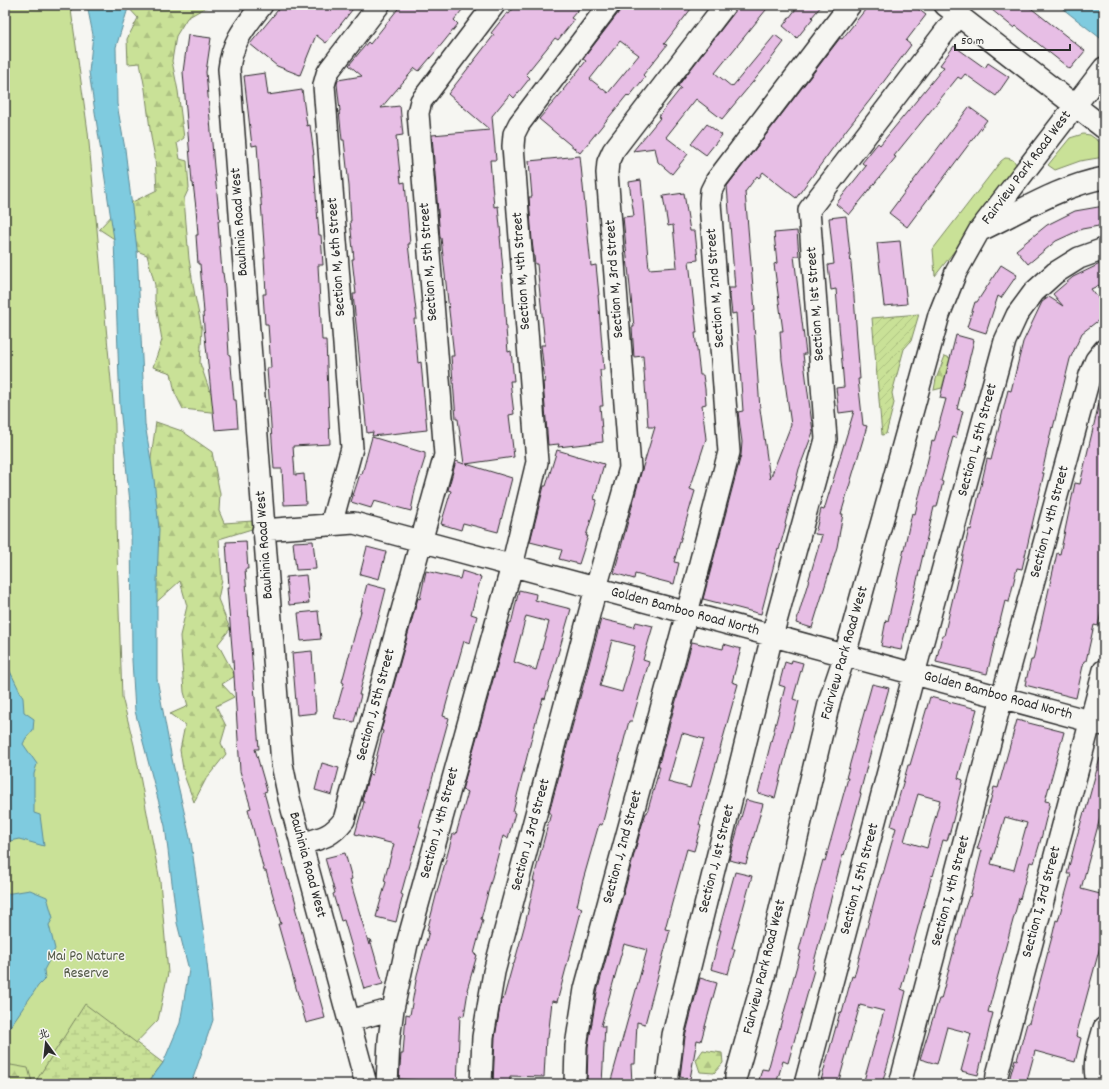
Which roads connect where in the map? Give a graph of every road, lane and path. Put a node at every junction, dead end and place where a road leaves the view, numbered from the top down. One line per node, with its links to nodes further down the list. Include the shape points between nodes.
1 (262, 5): 16 (street, Bauhinia Road West, via 238,36 229,69)
2 (379, 5): 15 (street, Section M, 6th Street, via 330,69 324,85 352,448)
3 (494, 5): 17 (street, Section M, 5th Street, via 421,101 418,112 445,455)
4 (610, 5): 18 (street, Section M, 4th Street, via 516,128 513,140 537,462)
5 (725, 5): 19 (street, Section M, 3rd Street, via 613,151 608,162 630,468)
6 (850, 5): 20 (street, Section M, 2nd Street, via 711,191 729,452)
7 (951, 10): 9 (street); 21 (street, Section M, 1st Street, via 808,210 826,439)
8 (1104, 68): 9 (street, Fairview Park Road West)
9 (1076, 105): 10 (street); 12 (street, Fairview Park Road West)
10 (1104, 128)
11 (1104, 178): 12 (street, Fairview Park Road West, via 1060,192)
12 (979, 231): 22 (street, Fairview Park Road West, via 956,272 939,315)
13 (1104, 249): 24 (street, Section L, 5th Street, via 1079,258 1055,273 1034,292 1017,315 1005,341)
14 (1104, 350): 25 (street, Section L, 4th Street, via 1096,360 1090,375)
15 (331, 525): 16 (street, Golden Bamboo Road North); 17 (street, Golden Bamboo Road North, via 354,523)
16 (263, 530): 27 (street, Bauhinia Road West, via 282,764)
17 (421, 541): 18 (street, Golden Bamboo Road North); 27 (street, Section J, 5th Street, via 344,820 326,837)
18 (512, 566): 19 (street, Golden Bamboo Road North); 28 (street, Section J, 4th Street, via 407,944)
19 (596, 588): 20 (street, Golden Bamboo Road North); 33 (street, Section J, 3rd Street, via 494,972 483,1037)
20 (687, 613): 21 (street, Golden Bamboo Road North); 34 (street, Section J, 2nd Street, via 585,989 576,1046)
21 (772, 636): 22 (street, Golden Bamboo Road North); 35 (street, Section J, 1st Street, via 673,1036)
22 (845, 655): 24 (street, Golden Bamboo Road North); 36 (street, Fairview Park Road West, via 830,699)
23 (1104, 670): 26 (street, Section I, 3rd Street)
24 (914, 674): 25 (street, Golden Bamboo Road North); 37 (street, Section I, 5th Street)
25 (1002, 697): 26 (street, Golden Bamboo Road North); 38 (street, Section I, 4th Street)
26 (1097, 723): 39 (street, Section I, 3rd Street)
27 (301, 844): 29 (street, Bauhinia Road West)
28 (393, 1009): 29 (street); 32 (street, Section J, 4th Street)
29 (349, 1020): 31 (street, Bauhinia Road West)
30 (1104, 1028): 40 (street, via 1095,1062 1094,1074)
31 (366, 1084)
32 (387, 1084)
33 (481, 1084)
34 (575, 1084)
35 (667, 1084)
36 (736, 1084)
37 (805, 1084)
38 (900, 1084)
39 (996, 1084)
40 (1098, 1084)

